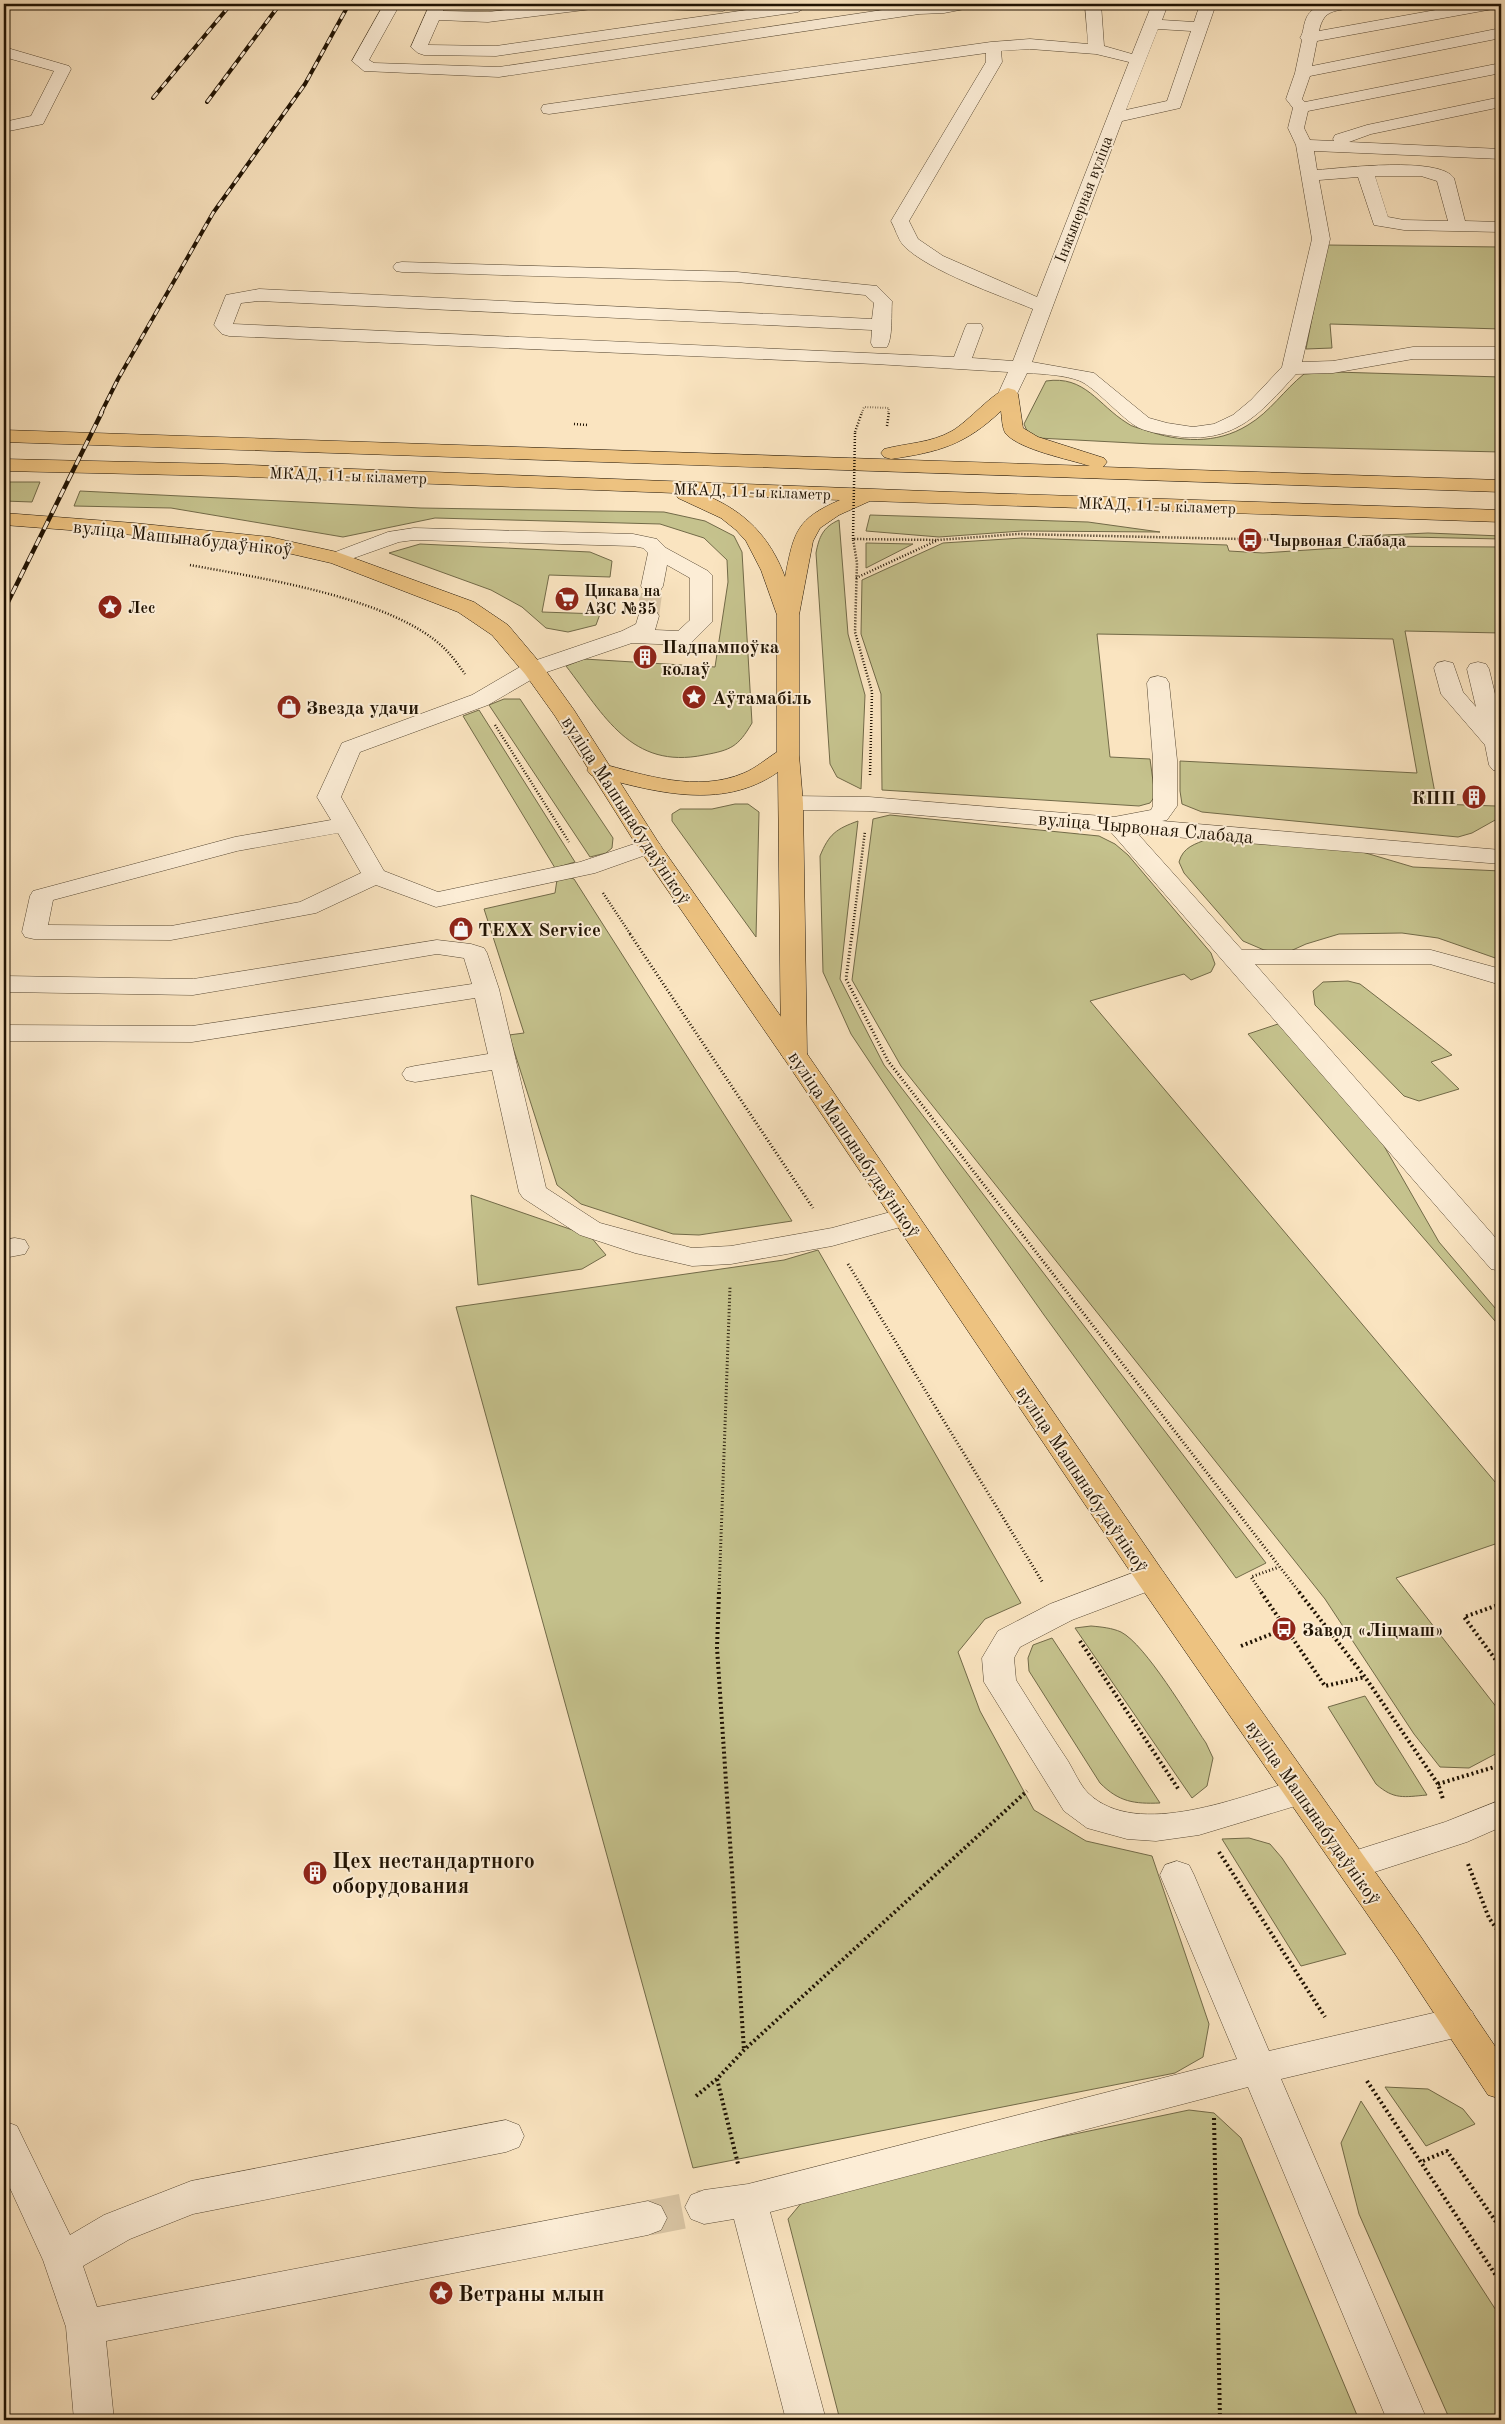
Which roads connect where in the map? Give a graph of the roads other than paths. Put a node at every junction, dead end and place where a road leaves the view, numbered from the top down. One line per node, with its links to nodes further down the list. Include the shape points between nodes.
1 (392, 4): 17 (street)
2 (592, 4): 12 (street, via 488,17)
3 (652, 4): 9 (street)
4 (969, 4): 13 (street)
5 (1093, 4): 23 (street)
6 (1160, 4): 15 (street, Інжынерная вуліца)
7 (1350, 4): 21 (street, via 1320,11 1314,18)
8 (1493, 4): 21 (street)
9 (708, 5): 11 (street); 14 (street)
10 (1201, 5): 16 (street)
11 (798, 7): 13 (street); 18 (street, via 496,51 424,50 419,47)
12 (435, 9): 18 (street)
13 (914, 10): 17 (street, via 499,72 370,68 360,61)
14 (639, 15)
15 (1153, 24): 16 (street); 25 (street, Інжынерная вуліца)
16 (1198, 27): 31 (street, via 1174,104)
17 (377, 31): 18 (street)
18 (426, 33): 19 (street)
19 (444, 33)
20 (1501, 33): 27 (street)
21 (1308, 38): 27 (street)
22 (991, 47): 23 (street, via 1030,44); 30 (street); 43 (street, via 994,62 900,221 910,242 938,260)
23 (1096, 49): 25 (street)
24 (4, 52): 32 (street, via 63,69 37,120)
25 (1138, 60): 31 (street, Інжынерная вуліца)
26 (1501, 68): 29 (street)
27 (1303, 73): 29 (street, via 1294,99)
28 (1501, 102): 35 (street, via 1367,130 1345,136)
29 (1301, 108): 34 (street, via 1296,128)
30 (549, 109)
31 (1114, 118): 43 (street, Інжынерная вуліца)
32 (4, 127)
33 (1501, 139): 36 (street)
34 (1304, 145): 35 (street); 39 (street)
35 (1332, 146): 36 (street)
36 (1446, 151): 37 (street)
37 (1501, 154)
38 (1364, 173): 39 (street); 40 (street, via 1380,221); 40 (street, via 1409,170 1440,173 1445,178)
39 (1310, 176): 50 (street, via 1321,239)
40 (1458, 226): 41 (street)
41 (1501, 227)
42 (402, 267): 44 (street, via 737,277 870,290 883,300)
43 (1042, 306): 49 (street, Інжынерная вуліца)
44 (883, 325): 47 (street); 47 (street, via 259,295 233,299 223,325 239,331)
45 (974, 328): 48 (street)
46 (1501, 353): 50 (street, via 1413,353 1333,367)
47 (875, 358): 48 (street)
48 (961, 363): 49 (street)
49 (1021, 367): 50 (street, via 1087,377 1142,422 1193,434 1219,429 1240,419); 51 (street, Інжынерная вуліца)
50 (1291, 368)
51 (1008, 394): 53 (main road, via 968,431 941,445); 55 (main road, via 1014,431 1066,454)
52 (4, 436): 53 (main road, МКАД, 11-ы кіламетр)
53 (831, 463): 55 (main road, МКАД, 11-ы кіламетр)
54 (4, 465): 57 (main road, МКАД, 11-ы кіламетр, via 224,470)
55 (1137, 473): 56 (main road, МКАД, 11-ы кіламетр)
56 (1501, 486)
57 (666, 488): 58 (main road, МКАД, 11-ы кіламетр); 64 (main road, via 708,502 740,521 758,540 769,560)
58 (872, 495): 59 (main road, МКАД, 11-ы кіламетр); 64 (main road, via 853,500 812,524 803,541)
59 (1501, 516)
60 (4, 520): 62 (main road, вуліца Машынабудаўнікоў, via 270,543)
61 (659, 552): 62 (street, via 650,543 633,540 414,534 395,536); 63 (street); 66 (street, via 701,575 701,622 684,638)
62 (337, 558): 67 (main road, вуліца Машынабудаўнікоў, via 466,607 500,630)
63 (652, 586)
64 (788, 615): 71 (main road)
65 (648, 616): 66 (street, via 646,627)
66 (630, 636): 67 (street)
67 (533, 669): 73 (main road, вуліца Машынабудаўнікоў); 75 (street, via 480,700 350,748 329,797)
68 (1476, 673): 70 (street); 70 (street, via 1452,694)
69 (1158, 683): 76 (street, via 1165,760 1165,806 1159,815)
70 (1496, 743): 72 (street)
71 (788, 755): 73 (main road, via 752,778 712,789 676,788); 74 (main road)
72 (1501, 765)
73 (599, 770): 77 (main road, вуліца Машынабудаўнікоў)
74 (790, 802): 76 (street, вуліца Чырвоная Слабада, via 869,804); 85 (main road)
75 (345, 824): 79 (street); 79 (street, via 236,844 42,896 34,932 171,933 307,908)
76 (1116, 824): 78 (street, вуліца Чырвоная Слабада); 80 (street)
77 (649, 846): 79 (street, via 586,868 436,900); 85 (main road, вуліца Машынабудаўнікоў)
78 (1501, 857)
79 (375, 876)
80 (1235, 957): 81 (street, via 1431,957); 89 (street)
81 (1501, 977)
82 (4, 984): 83 (street, via 193,987 437,947 462,948 475,953)
83 (486, 989): 84 (street, via 192,1034); 86 (street)
84 (4, 1033)
85 (794, 1054): 88 (main road, вуліца Машынабудаўнікоў)
86 (502, 1060): 87 (street); 88 (street, via 533,1192 590,1229 692,1257 731,1255 832,1237)
87 (415, 1074)
88 (905, 1217): 90 (main road, вуліца Машынабудаўнікоў)
89 (1501, 1262)
90 (1151, 1578): 91 (main road, вуліца Машынабудаўнікоў); 91 (street, via 1061,1612 1010,1639 998,1658 1000,1682 1076,1802 1099,1819 1127,1826 1156,1828 1199,1822)
91 (1300, 1792): 93 (main road, вуліца Машынабудаўнікоў)
92 (1501, 1813): 93 (street, via 1455,1832)
93 (1353, 1865): 95 (main road, вуліца Машынабудаўнікоў)
94 (1177, 1875): 96 (street)
95 (1459, 2022): 96 (street); 97 (main road, вуліца Машынабудаўнікоў)
96 (1259, 2069): 100 (street); 107 (street)
97 (1501, 2084)
98 (506, 2136): 103 (street, via 191,2198 117,2227)
99 (4, 2137): 103 (street)
100 (748, 2201): 101 (street); 106 (street)
101 (704, 2207)
102 (648, 2218): 104 (street)
103 (62, 2259): 104 (street)
104 (85, 2327): 105 (street)
105 (94, 2420)
106 (806, 2420)
107 (1407, 2420)

